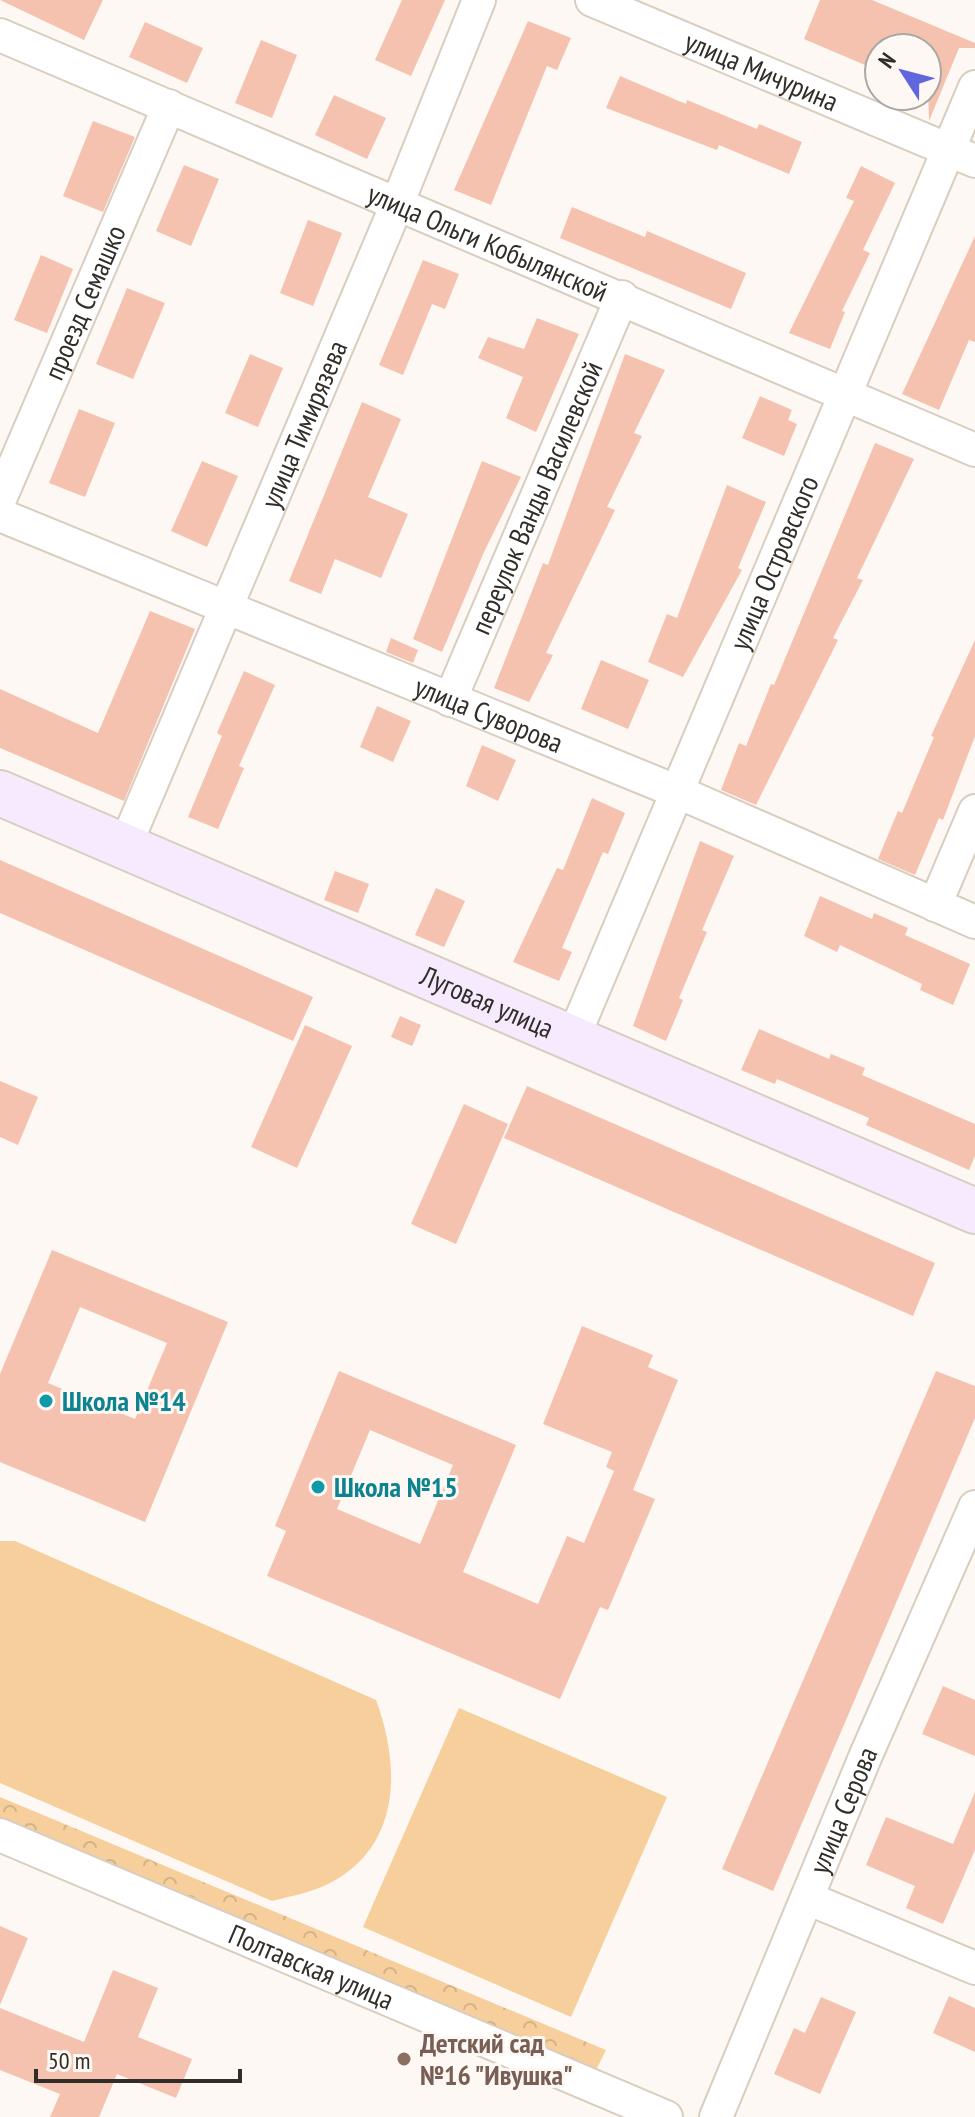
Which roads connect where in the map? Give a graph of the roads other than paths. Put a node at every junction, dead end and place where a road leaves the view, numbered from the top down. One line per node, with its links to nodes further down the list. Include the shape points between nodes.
1 (479, 0): 7 (street, улица Тимирязева)
2 (592, 0): 6 (street, улица Мичурина)
3 (0, 35): 5 (street, улица Ольги Кобылянской)
4 (975, 87): 6 (street, улица Островского)
5 (169, 106): 7 (street, улица Ольги Кобылянской); 11 (street, проезд Семашко)
6 (962, 156): 9 (street, улица Островского)
7 (398, 202): 8 (street, улица Ольги Кобылянской); 13 (street, улица Тимирязева)
8 (622, 297): 9 (street, улица Ольги Кобылянской); 14 (street, переулок Ванды Василевской)
9 (846, 393): 10 (street, улица Ольги Кобылянской); 15 (street, улица Островского)
10 (975, 450)
11 (0, 499)
12 (0, 515): 13 (street, улица Суворова)
13 (227, 607): 14 (street, улица Суворова); 18 (street, улица Тимирязева)
14 (450, 700): 15 (street, улица Суворова)
15 (678, 792): 19 (street, улица Суворова); 21 (street, улица Островского)
16 (0, 793): 18 (street, Луговая улица)
17 (975, 811): 19 (street)
18 (125, 846): 21 (street, Луговая улица)
19 (935, 905): 20 (street, улица Суворова)
20 (975, 922)
21 (573, 1038): 22 (street, Луговая улица)
22 (975, 1211)
23 (975, 1507): 25 (street, улица Серова)
24 (0, 1835): 27 (street, Полтавская улица)
25 (807, 1898): 26 (street); 28 (street, улица Серова)
26 (975, 1968)
27 (666, 2117)
28 (716, 2117)

